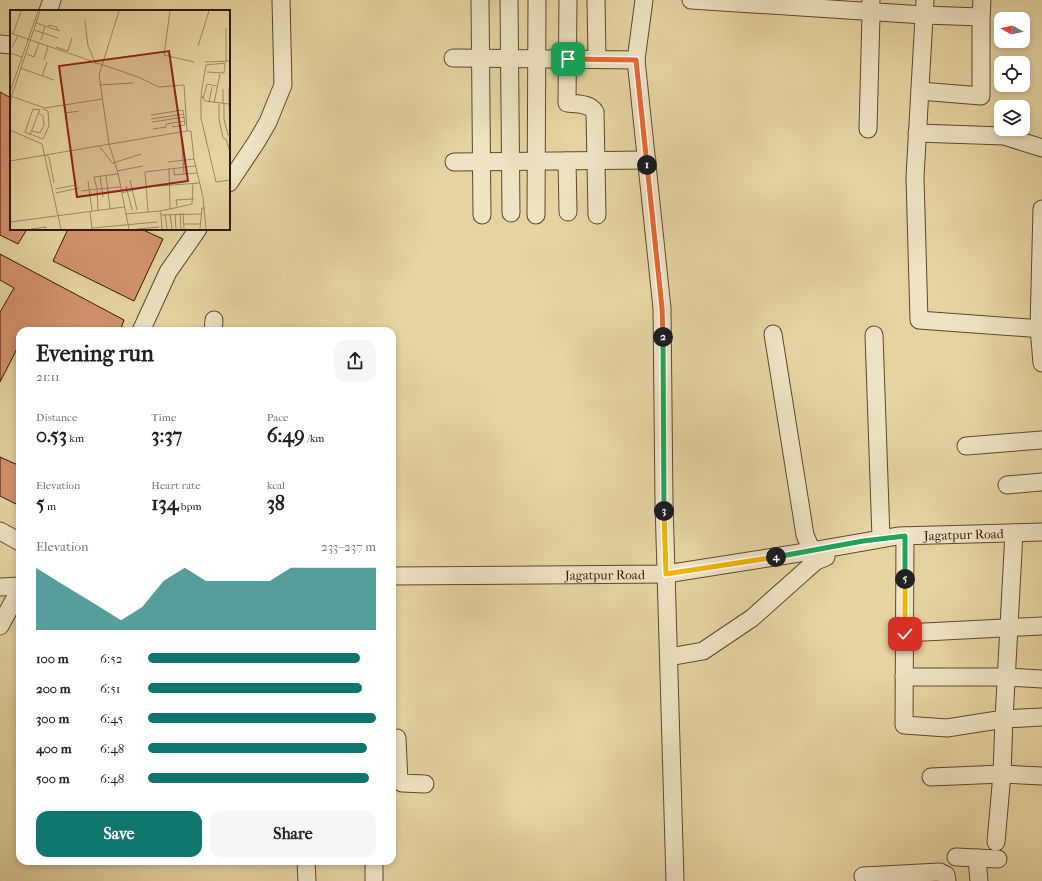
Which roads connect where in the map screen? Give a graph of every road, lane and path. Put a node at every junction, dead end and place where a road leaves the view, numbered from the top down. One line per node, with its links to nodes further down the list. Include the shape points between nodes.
1 (52, 0): 13 (street)
2 (281, 0): 34 (street, via 283,85 268,122)
3 (480, 0): 17 (street)
4 (510, 0): 18 (street)
5 (538, 0): 19 (street)
6 (568, 0): 20 (street)
7 (596, 0): 21 (street)
8 (644, 0): 22 (street)
9 (691, 0): 10 (street)
10 (870, 6): 11 (street); 24 (street)
11 (925, 7): 12 (street); 23 (street)
12 (982, 8): 23 (street, via 981,96)
13 (48, 10)
14 (0, 44): 15 (street)
15 (10, 45)
16 (453, 58): 17 (street)
17 (481, 58): 18 (street); 33 (street)
18 (510, 59): 19 (street); 29 (street)
19 (537, 59): 20 (street); 30 (street)
20 (568, 59): 21 (street); 27 (street, via 567,103 593,108)
21 (597, 59): 22 (street)
22 (636, 60): 28 (street)
23 (920, 91): 25 (street)
24 (868, 129)
25 (917, 133): 26 (street, via 1004,136); 43 (street, via 915,177 919,320)
26 (1042, 148)
27 (596, 160): 28 (street); 31 (street); 39 (street)
28 (647, 160): 58 (street, via 662,308)
29 (510, 161): 30 (street); 33 (street); 37 (street)
30 (535, 161): 31 (street); 40 (street)
31 (567, 161): 36 (street)
32 (454, 162): 33 (street)
33 (481, 162): 38 (street)
34 (230, 181)
35 (1042, 209): 43 (street)
36 (568, 212)
37 (511, 213)
38 (482, 215)
39 (597, 215)
40 (536, 216)
41 (197, 230): 42 (street, via 168,272)
42 (143, 327)
43 (1041, 329): 46 (street)
44 (773, 334): 57 (street, via 805,536)
45 (874, 335): 55 (street)
46 (1042, 363)
47 (1042, 440): 48 (street)
48 (966, 446)
49 (1042, 482): 50 (street)
50 (1007, 485)
51 (0, 531): 56 (street)
52 (1042, 532): 53 (street, Jagatpur Road)
53 (1014, 533): 54 (street, Jagatpur Road); 65 (street)
54 (905, 536): 55 (street, Jagatpur Road); 66 (street)
55 (880, 538): 57 (street, Jagatpur Road)
56 (16, 540)
57 (814, 556): 58 (street, Jagatpur Road); 67 (street, Jagatpur Road, via 752,618 704,651)
58 (666, 574): 59 (street, Jagatpur Road); 67 (street)
59 (396, 576)
60 (0, 587): 61 (street)
61 (16, 588)
62 (16, 596): 63 (street)
63 (0, 626)
64 (1042, 626): 65 (street)
65 (1009, 627): 66 (street); 69 (street)
66 (905, 634): 68 (street)
67 (668, 657): 89 (street)
68 (904, 677): 69 (street); 72 (street, via 904,725 947,728)
69 (1007, 677): 70 (street); 72 (street)
70 (1042, 679)
71 (1042, 717): 72 (street)
72 (1004, 719): 75 (street)
73 (397, 738): 74 (street)
74 (396, 756)
75 (1002, 774): 77 (street); 78 (street); 80 (street)
76 (396, 776): 79 (street, via 402,784)
77 (1042, 776)
78 (931, 777)
79 (425, 784)
80 (996, 842)
81 (956, 857): 82 (street)
82 (977, 858): 83 (street); 91 (street)
83 (998, 859)
84 (306, 865): 87 (street)
85 (374, 865): 88 (street)
86 (863, 876): 90 (street, via 940,872 946,875)
87 (307, 881)
88 (374, 881)
89 (675, 881)
90 (947, 881)
91 (979, 881)

